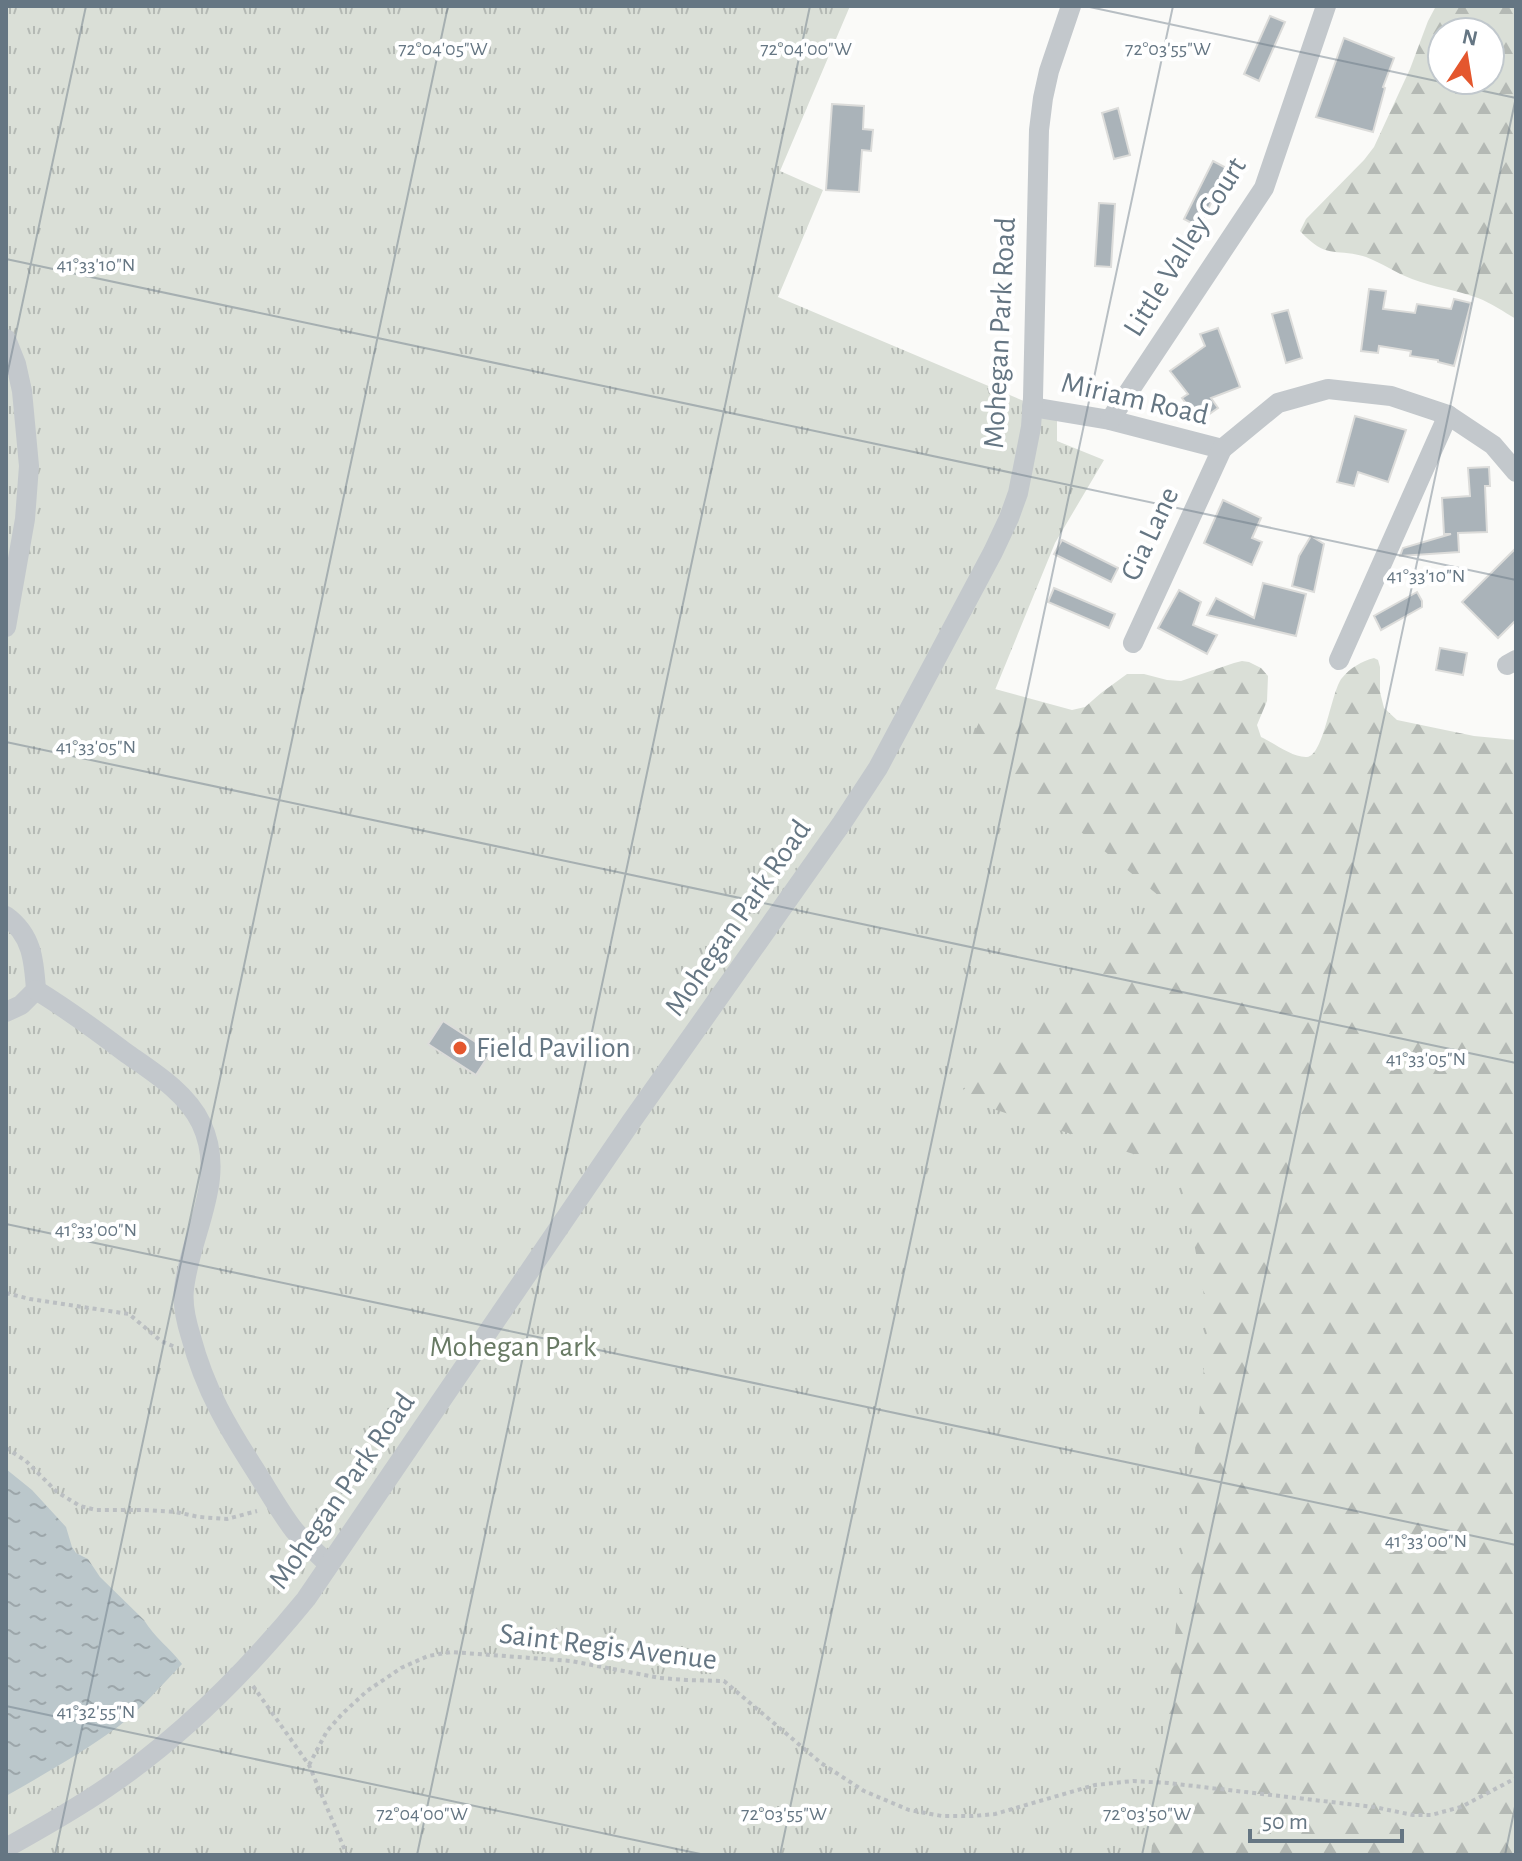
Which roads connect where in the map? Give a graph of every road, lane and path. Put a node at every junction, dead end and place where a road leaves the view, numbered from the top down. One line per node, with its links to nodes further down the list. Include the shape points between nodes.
1 (1071, 6): 4 (street, Mohegan Park Road, via 1051,60 1039,130)
2 (1326, 6): 6 (street, Little Valley Court, via 1264,188)
3 (6, 339): 9 (street, via 20,382 29,466)
4 (1032, 407): 6 (street, Miriam Road); 19 (street, Mohegan Park Road, via 1020,485 1009,518 878,768)
5 (1448, 415): 7 (street, Miriam Road, via 1391,396 1328,389 1278,403); 8 (street, Miriam Road, via 1493,445); 11 (street)
6 (1110, 420): 7 (street, Miriam Road)
7 (1222, 449): 10 (street, Gia Lane)
8 (1516, 472)
9 (6, 627)
10 (1133, 643)
11 (1339, 660)
12 (6, 916): 13 (street, via 29,943)
13 (36, 990): 14 (street); 16 (street, via 169,1084 203,1125 211,1176 184,1294)
14 (6, 1012)
15 (6, 1293): 16 (path, via 129,1314 161,1341)
16 (195, 1355): 19 (street, via 219,1411 276,1504)
17 (6, 1448): 18 (path, via 57,1492 96,1510 227,1519)
18 (262, 1509)
19 (328, 1564): 20 (street, Mohegan Park Road, via 286,1624)
20 (242, 1671): 21 (path); 23 (street, Mohegan Park Road, via 144,1760)
21 (309, 1765): 22 (path, Saint Regis Avenue, via 327,1731 367,1691 401,1668 451,1652 724,1681 852,1784 909,1810 942,1816 995,1814 1095,1785 1133,1781 1431,1815 1461,1807); 24 (path)
22 (1516, 1778)
23 (6, 1848)
24 (347, 1855)

